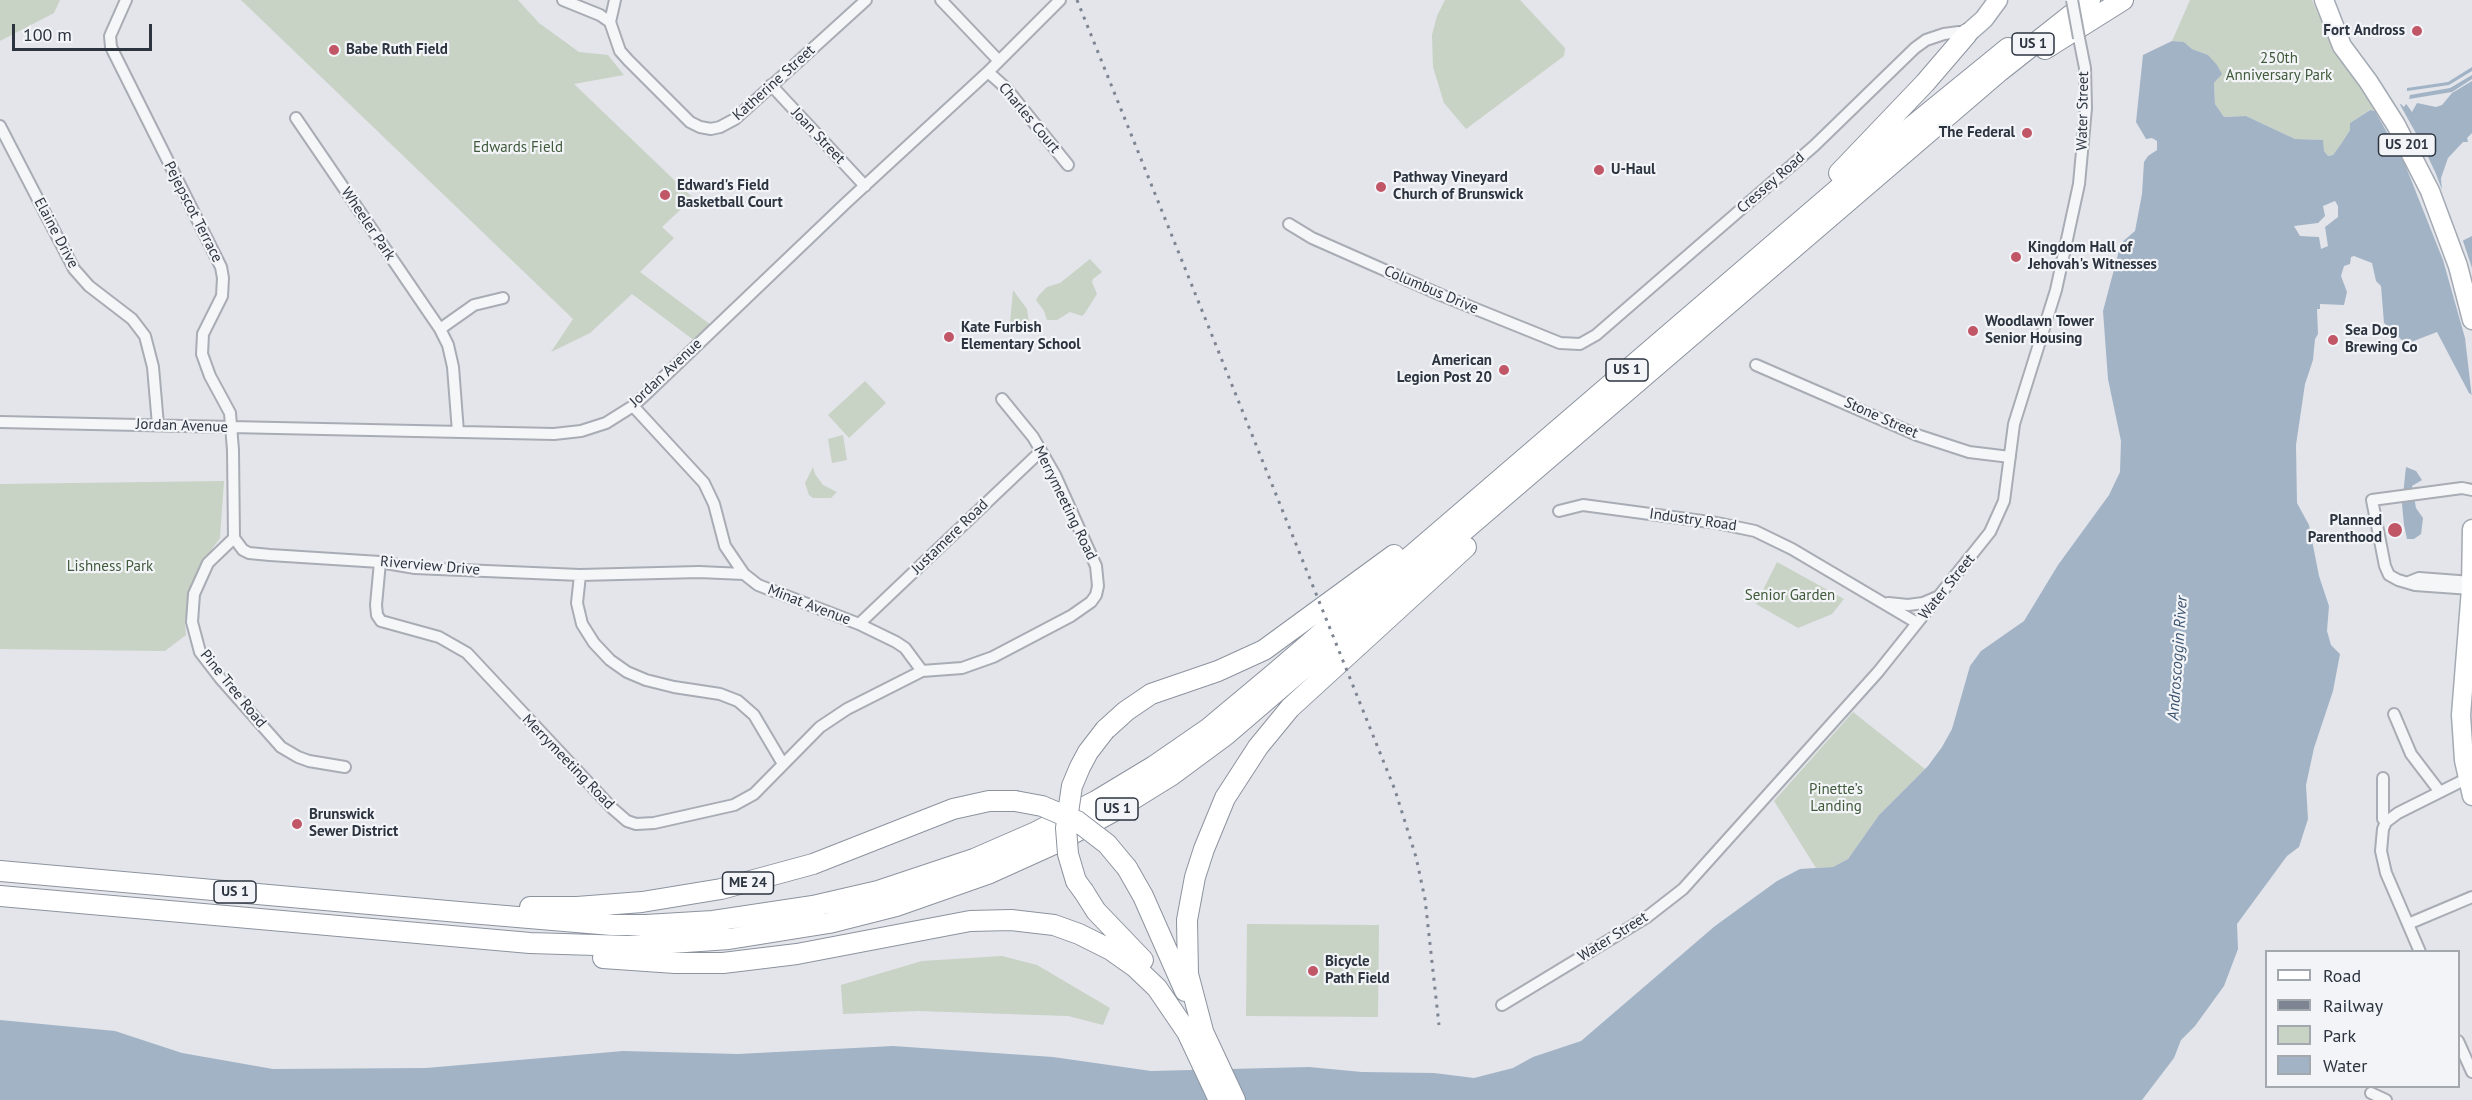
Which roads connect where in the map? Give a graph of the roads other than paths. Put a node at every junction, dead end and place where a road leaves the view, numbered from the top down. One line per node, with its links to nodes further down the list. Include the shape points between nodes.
1 (126, 0): 34 (street, Pejepscot Terrace, via 110,36 111,47 224,278 222,296 203,334 202,354 230,413)
2 (563, 0): 12 (street)
3 (615, 0): 12 (street)
4 (866, 0): 16 (street, Katherine Street)
5 (941, 0): 14 (street)
6 (1060, 0): 14 (street, Jordan Avenue)
7 (1998, 0): 13 (main road)
8 (2070, 0): 23 (highway, US 1); 37 (street, Water Street, bridge, via 2085,68 2086,108 2079,184 2056,290 2014,424)
9 (2090, 0): 17 (highway, US 1)
10 (2123, 0): 17 (highway)
11 (2324, 0): 25 (main road, US 201, via 2342,46 2396,125 2418,166 2458,266)
12 (610, 22): 16 (street, Katherine Street, via 620,51 682,115 700,127 711,129 728,124)
13 (1967, 34): 23 (highway, via 1925,84 1804,209); 27 (street, Cressey Road, via 1934,36 1915,48 1814,146 1596,335)
14 (999, 61): 15 (street, Jordan Avenue)
15 (988, 72): 20 (street, Charles Court, via 1006,88); 21 (street, Jordan Avenue)
16 (771, 85): 21 (street, Joan Street)
17 (1979, 91): 32 (highway, US 1)
18 (296, 118): 26 (street, Wheeler Park)
19 (0, 126): 33 (street, Elaine Drive, via 74,269 89,286 132,318 145,336 153,367)
20 (1068, 165)
21 (865, 186): 30 (street, Jordan Avenue)
22 (1289, 224): 27 (street, Columbus Drive, via 1441,295 1551,339)
23 (1796, 225): 40 (highway, US 1)
24 (503, 298): 26 (street, via 474,305)
25 (2472, 320)
26 (440, 329): 35 (street, Wheeler Park, via 453,367)
27 (1576, 345)
28 (1756, 365): 37 (street, Stone Street, via 1917,435 1969,452)
29 (1002, 399): 36 (street, Merrymeeting Road)
30 (633, 406): 35 (street, Jordan Avenue, via 606,423 581,431); 44 (street, Minat Avenue, via 704,483 725,546)
31 (0, 422): 33 (street, Jordan Avenue)
32 (1590, 423): 65 (highway, US 1, via 1226,735 1141,795 1052,845 924,897 795,930 662,945); 68 (highway, via 1562,460 1290,708 1243,768 1213,825 1195,877 1189,909 1186,942)
33 (158, 425): 34 (street, Jordan Avenue)
34 (232, 428): 35 (street, Jordan Avenue); 42 (street)
35 (458, 432)
36 (1041, 451): 50 (street, Justamere Road); 51 (street, Merrymeeting Road, via 1088,545 1098,576 1096,595 1071,615 993,657 962,668)
37 (2010, 457): 47 (street, Water Street, via 2008,483 1998,517)
38 (2472, 490): 46 (street, via 2372,500 2385,566 2393,578)
39 (1559, 511): 48 (street, Industry Road, via 1583,505 1738,526 1792,549)
40 (1458, 516): 63 (highway, US 1, via 1244,700 1181,748 1096,801 974,860 878,891 780,912 713,921 612,925); 68 (highway, bridge, via 1436,524 1264,650 1151,694 1105,730 1080,767 1072,786 1066,828 1076,881 1106,922 1168,988)
41 (2472, 529): 46 (main road)
42 (234, 538): 43 (street, Riverview Drive, via 249,553); 55 (street, Pine Tree Road, via 208,563 194,594 192,622 200,652 281,747 309,761)
43 (380, 562): 45 (street, Riverview Drive, via 415,568); 54 (street, Merrymeeting Road, via 376,605 381,621 439,637 467,653 627,821 654,823 742,802)
44 (744, 574): 45 (street, Riverview Drive); 50 (street, Minat Avenue, via 758,585)
45 (580, 575): 54 (street, via 578,603 582,624 610,660 627,672 665,686 738,700 754,715)
46 (2471, 584): 53 (main road, via 2461,715)
47 (1940, 595): 48 (street, Industry Road, via 1908,605); 49 (street, Water Street)
48 (1882, 601): 49 (street, Industry Road)
49 (1917, 623): 67 (street, Water Street, via 1824,734 1683,889 1647,917)
50 (859, 624): 51 (street, Minat Avenue, via 904,648)
51 (922, 672): 54 (street, Merrymeeting Road, via 833,717)
52 (2394, 714): 58 (street, via 2411,754)
53 (2468, 759): 57 (main road)
54 (783, 764)
55 (345, 766)
56 (2383, 778): 59 (street)
57 (2470, 787): 58 (street)
58 (2440, 792): 59 (street)
59 (2386, 822): 64 (street, via 2381,851)
60 (0, 871): 63 (highway, US 1)
61 (0, 896): 65 (highway, US 1)
62 (2472, 897): 64 (street)
63 (470, 914): 68 (highway, ME 24, bridge, via 518,907 633,903 721,889 813,864 953,809 989,801 1015,801 1050,808 1077,821 1107,844 1126,868 1143,896)
64 (2408, 924): 66 (street)
65 (530, 943): 68 (highway, via 555,954 723,963 813,951 970,921 1023,921 1069,930 1120,956 1157,988)
66 (2420, 950)
67 (1502, 1005)
68 (1195, 1031): 72 (highway); 73 (highway)
69 (2460, 1045): 70 (street)
70 (2472, 1072)
71 (2371, 1093): 74 (street)
72 (1219, 1100)
73 (1235, 1100)
74 (2386, 1100)

